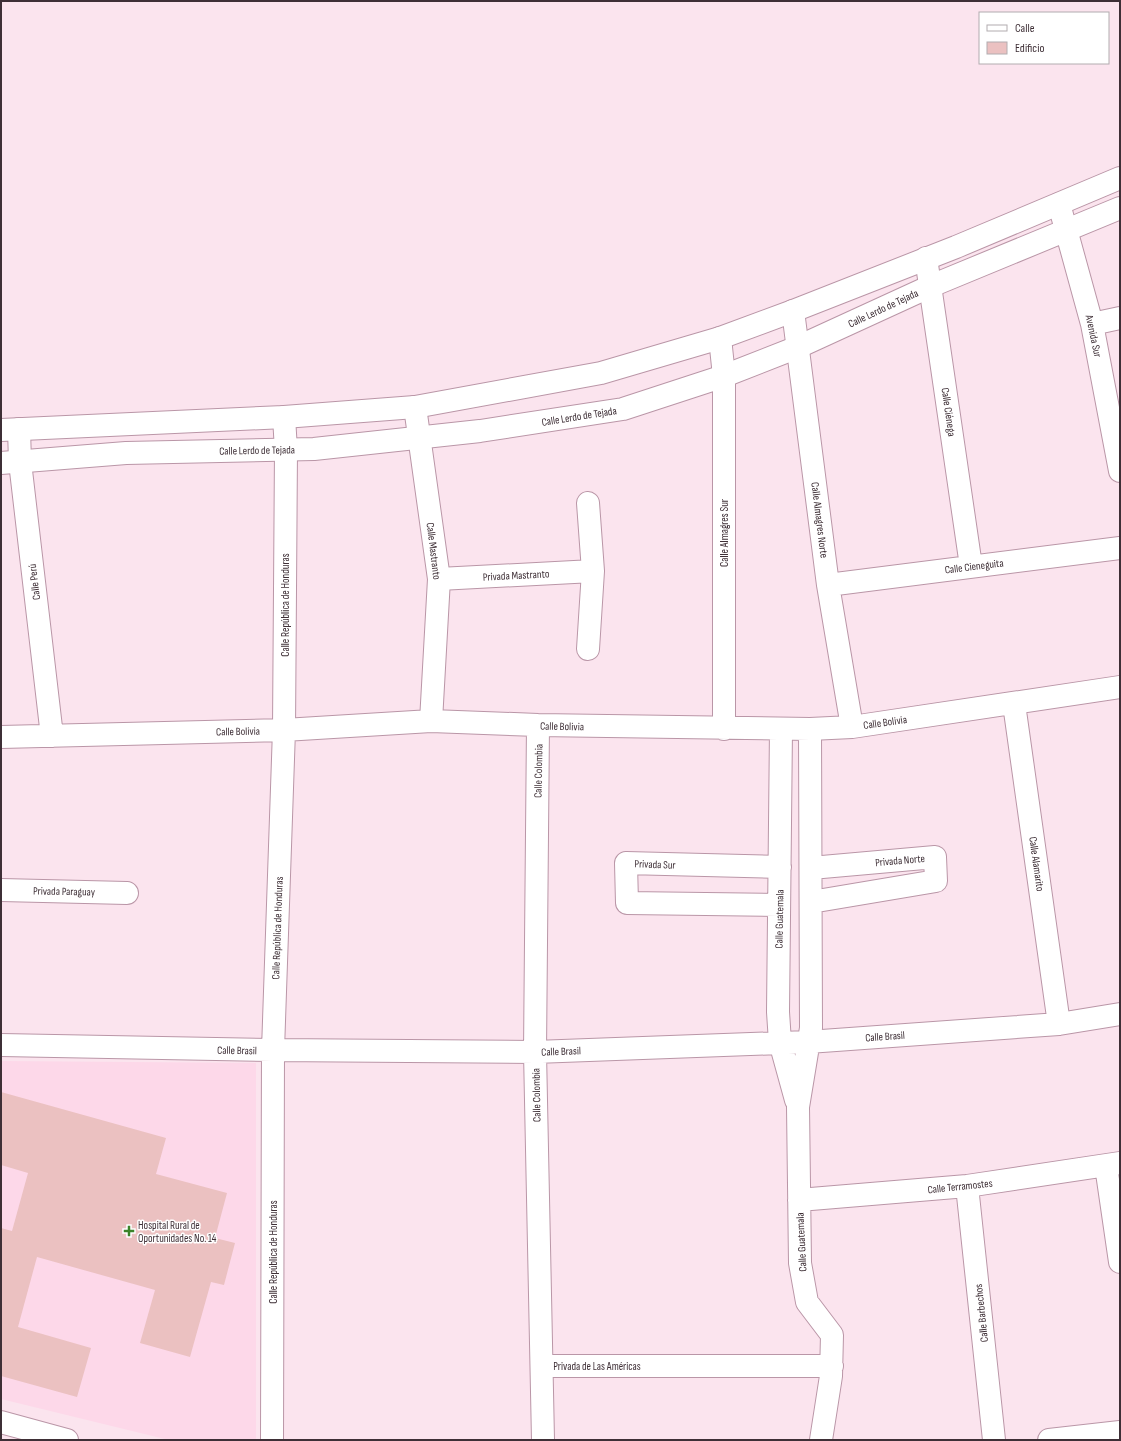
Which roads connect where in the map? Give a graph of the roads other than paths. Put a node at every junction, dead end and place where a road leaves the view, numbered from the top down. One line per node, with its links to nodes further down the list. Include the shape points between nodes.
1 (1120, 178): 2 (street)
2 (1059, 204): 4 (street, Avenida Sur); 5 (street, via 956,248)
3 (1120, 208): 4 (street, Calle Lerdo de Tejada)
4 (1067, 229): 6 (street, Calle Lerdo de Tejada); 9 (street, Avenida Sur)
5 (926, 258): 6 (street, Calle Ciénega); 7 (street)
6 (931, 286): 11 (street, Calle Lerdo de Tejada); 22 (street, Calle Ciénega)
7 (793, 311): 10 (street); 11 (street, Calle Almagres Norte)
8 (1120, 318): 9 (street)
9 (1092, 324): 19 (street, Avenida Sur)
10 (720, 338): 12 (street, Calle Almagres Sur); 13 (street, via 601,373)
11 (798, 348): 12 (street, Calle Lerdo de Tejada); 25 (street, Calle Almagres Norte)
12 (724, 376): 16 (street, Calle Lerdo de Tejada, via 623,409); 32 (street, Calle Almagres Sur)
13 (415, 406): 14 (street); 16 (street, Calle Mastranto)
14 (284, 417): 15 (street); 17 (street, Calle República de Honduras)
15 (10, 429): 18 (street, Calle Perú)
16 (419, 438): 17 (street, Calle Lerdo de Tejada, via 314,450); 24 (street, Calle Mastranto)
17 (286, 450): 18 (street, Calle Lerdo de Tejada, via 126,453); 35 (street, Calle República de Honduras)
18 (11, 462): 36 (street, Calle Perú)
19 (1120, 466)
20 (588, 503): 23 (street)
21 (1120, 548): 22 (street, Calle Cieneguita)
22 (971, 566): 25 (street, Calle Cieneguita)
23 (593, 571): 24 (street, Privada Mastranto); 26 (street)
24 (439, 579): 29 (street, Calle Mastranto)
25 (828, 585): 31 (street, Calle Almagres Norte)
26 (588, 649)
27 (1120, 687): 28 (street, Calle Bolivia)
28 (1014, 704): 31 (street, Calle Bolivia); 45 (street, Calle Alamarito)
29 (431, 721): 30 (street, Calle Bolivia); 35 (street, Calle Bolivia)
30 (538, 725): 32 (street, Calle Bolivia); 50 (street, Calle Colombia)
31 (852, 727): 34 (street, Calle Bolivia)
32 (724, 729): 33 (street, Calle Bolivia)
33 (781, 729): 34 (street, Calle Bolivia); 38 (street, Calle Guatemala)
34 (810, 729): 39 (street, Calle Guatemala)
35 (284, 730): 36 (street, Calle Bolivia); 49 (street, Calle República de Honduras)
36 (52, 736): 37 (street, Calle Bolivia)
37 (1, 737)
38 (780, 867): 43 (street, Calle Guatemala); 43 (street, Privada Sur, via 626,863 627,903)
39 (811, 868): 42 (street, Calle Guatemala); 42 (street, Privada Norte, via 935,857 936,881)
40 (1, 890): 41 (street, Privada Paraguay)
41 (127, 892)
42 (812, 902): 47 (street, Calle Guatemala)
43 (779, 905): 46 (street, Calle Guatemala)
44 (1120, 1014): 45 (street, Calle Brasil)
45 (1059, 1024): 47 (street, Calle Brasil)
46 (780, 1042): 47 (street, Calle Brasil); 50 (street, Calle Brasil); 51 (street, Calle Guatemala)
47 (808, 1042): 51 (street, Calle Guatemala)
48 (1, 1046): 49 (street, Calle Brasil)
49 (273, 1050): 50 (street, Calle Brasil); 61 (street, Calle República de Honduras)
50 (535, 1052): 56 (street, Calle Colombia)
51 (798, 1107): 54 (street, Calle Guatemala)
52 (1113, 1165): 53 (street, Calle Terramostes); 55 (street)
53 (967, 1186): 54 (street, Calle Terramostes); 64 (street, Calle Barbechos)
54 (799, 1200): 57 (street, Calle Guatemala, via 800,1263 807,1302 832,1336)
55 (1120, 1262)
56 (542, 1366): 57 (street, Privada de Las Américas); 62 (street, Calle Colombia)
57 (832, 1366): 63 (street, Calle Guatemala)
58 (1, 1422): 60 (street)
59 (1120, 1432): 65 (street)
60 (67, 1440)
61 (272, 1440)
62 (542, 1440)
63 (821, 1440)
64 (994, 1440)
65 (1049, 1440)

